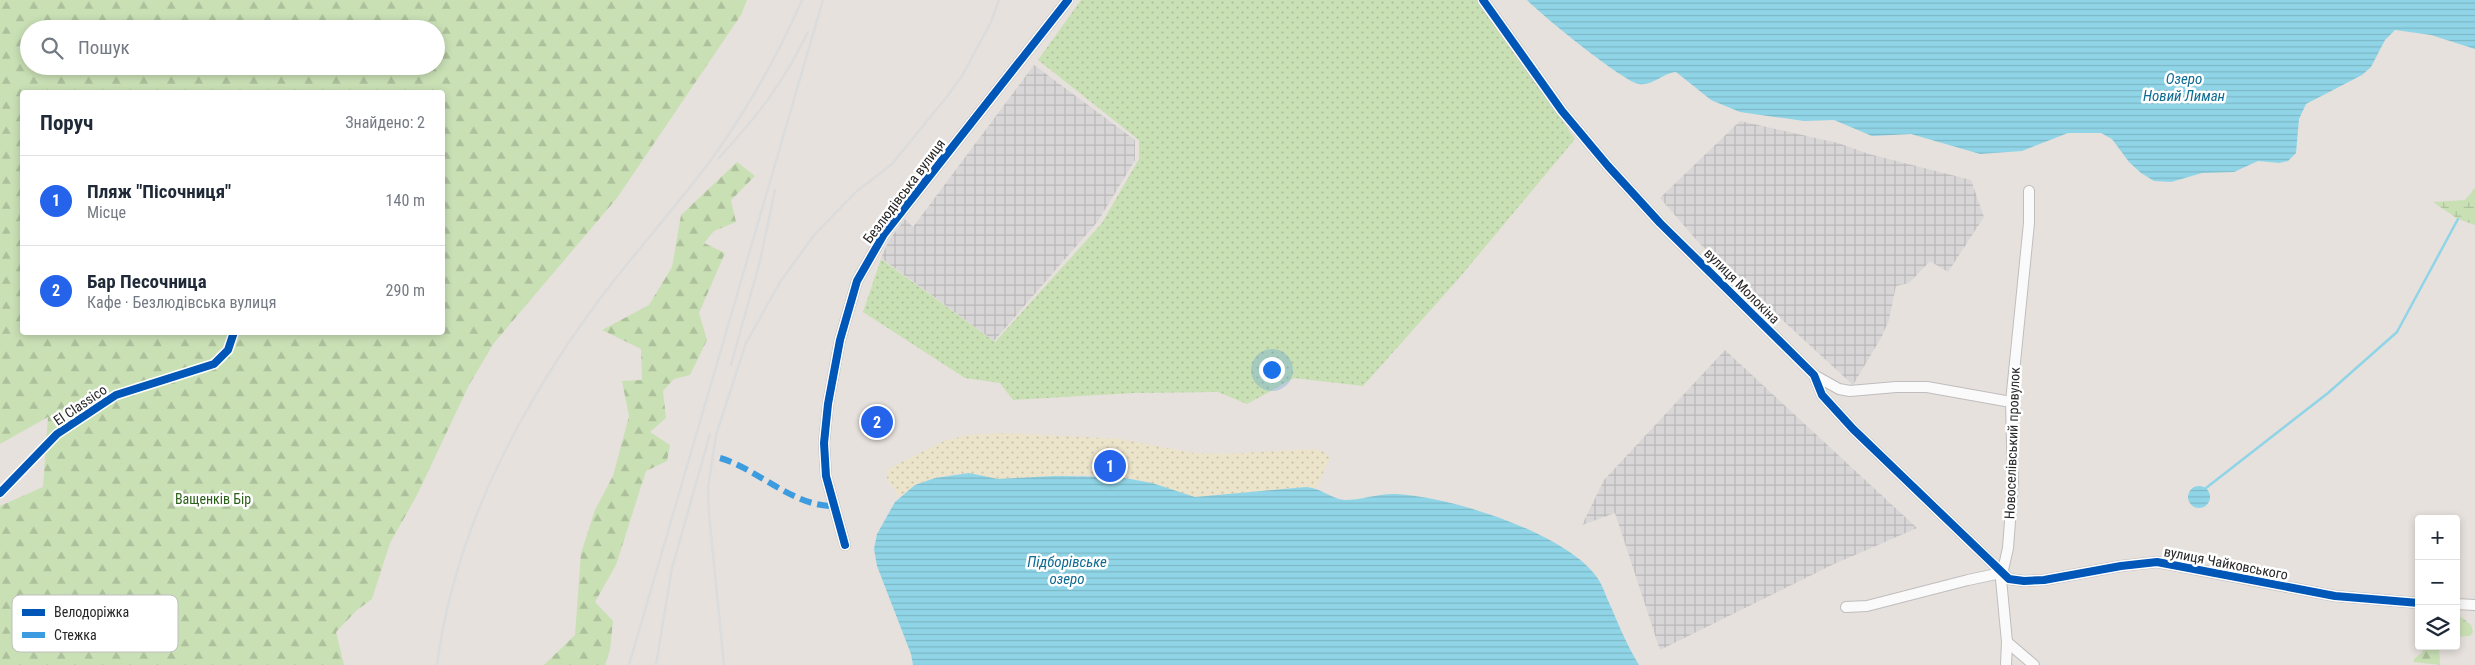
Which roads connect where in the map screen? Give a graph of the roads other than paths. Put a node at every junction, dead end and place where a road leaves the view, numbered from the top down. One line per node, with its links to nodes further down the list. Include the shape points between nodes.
1 (1068, 0): 6 (street, Безлюдівська вулиця, via 884,234 857,281 840,340 824,442 826,476)
2 (1483, 0): 4 (street, вулиця Молокіна, via 1557,104 1608,166 1660,223)
3 (2029, 191): 5 (street, Новоселівський провулок, via 2029,223)
4 (1814, 375): 5 (street, via 1850,391 1927,387); 7 (street, вулиця Молокіна, via 1830,404)
5 (2011, 402): 7 (street, Новоселівський провулок, via 2013,481 2008,548)
6 (845, 545)
7 (2001, 573): 8 (street, вулиця Чайковського, via 2013,580 2031,581 2121,566 2162,563 2335,596); 11 (street, via 1867,606); 12 (street, Новоселівський провулок)
8 (2415, 603)
9 (2460, 604): 10 (street)
10 (2475, 605)
11 (1846, 607)
12 (2007, 642): 13 (street, Новоселівський провулок); 14 (street)
13 (2006, 665)
14 (2034, 665)

